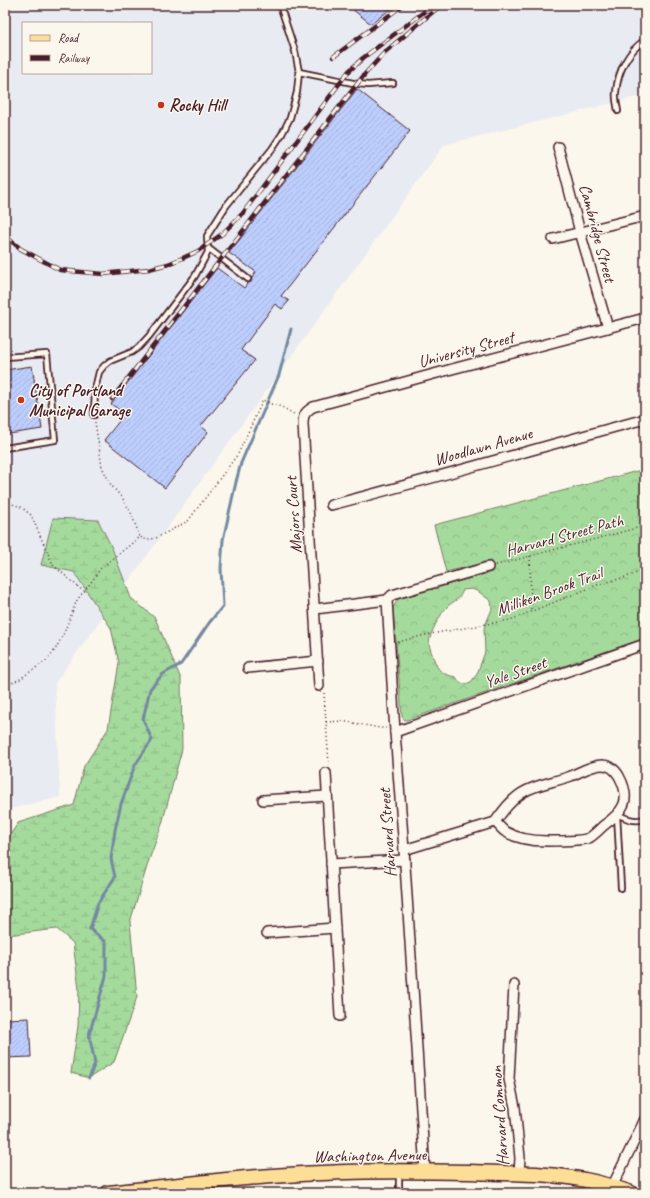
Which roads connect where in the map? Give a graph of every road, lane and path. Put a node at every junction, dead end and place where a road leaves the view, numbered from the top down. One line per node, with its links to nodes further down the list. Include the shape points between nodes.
1 (280, 5): 3 (lane)
2 (645, 40): 5 (lane, via 636,46 626,59 616,92)
3 (299, 72): 4 (lane, via 362,84); 10 (lane, via 297,92 282,134 206,236)
4 (393, 83)
5 (618, 111)
6 (558, 147): 8 (street, Cambridge Street)
7 (641, 217): 8 (street)
8 (580, 232): 9 (street); 13 (street, Cambridge Street)
9 (553, 239)
10 (208, 248): 11 (lane); 15 (lane, via 204,261 194,276 150,335 139,347 110,361 99,372 95,389)
11 (248, 279)
12 (645, 318): 13 (street, University Street)
13 (608, 328): 17 (street, University Street, via 313,407 306,411)
14 (5, 357): 18 (lane, via 47,354 55,440)
15 (94, 415): 22 (path, via 102,467 131,513)
16 (645, 419): 20 (street, Woodlawn Avenue)
17 (303, 420): 22 (path, via 264,400 238,454 188,521 156,538 147,540); 28 (street, Majors Court)
18 (5, 448)
19 (5, 504): 26 (path, via 21,507 31,515 53,564)
20 (331, 505)
21 (645, 526): 23 (path, Harvard Street Path)
22 (140, 537): 26 (path, via 101,568)
23 (530, 556): 24 (path, Harvard Street Path); 29 (path)
24 (488, 567): 27 (street, via 392,595)
25 (645, 570): 29 (path, Milliken Brook Trail, via 597,585)
26 (83, 591): 34 (path, via 64,634 47,660)
27 (387, 600): 28 (street); 30 (street, Harvard Street)
28 (315, 609): 32 (street, Majors Court)
29 (531, 612): 30 (path, Milliken Brook Trail, via 510,620)
30 (390, 644): 37 (street, Harvard Street)
31 (645, 644): 37 (street, Yale Street)
32 (318, 662): 33 (street); 35 (street, Majors Court)
33 (248, 668)
34 (5, 686)
35 (320, 686): 36 (path, via 324,693)
36 (326, 722): 37 (path); 38 (path, via 329,768)
37 (395, 730): 44 (street, Harvard Street)
38 (326, 773): 39 (street)
39 (327, 796): 40 (street); 45 (street)
40 (263, 800)
41 (617, 814): 42 (lane, via 638,821); 43 (street, via 588,838 564,841 534,841 505,832); 43 (street, via 624,805 626,794 623,784 610,766 600,765 522,793); 46 (lane)
42 (645, 819)
43 (495, 822): 44 (street)
44 (405, 855): 45 (street); 53 (street, Harvard Street)
45 (331, 864): 47 (street)
46 (621, 888)
47 (335, 928): 48 (street); 50 (street)
48 (267, 933)
49 (514, 985): 54 (street, Harvard Common, via 509,1079 515,1107)
50 (340, 1016)
51 (645, 1119): 55 (street)
52 (399, 1171): 53 (main road, Washington Avenue); 56 (main road, Washington Avenue, via 252,1178); 57 (lane)
53 (424, 1171): 54 (main road, Washington Avenue)
54 (519, 1174): 55 (main road, Washington Avenue, via 555,1176)
55 (612, 1187): 58 (main road, Washington Avenue)
56 (108, 1193)
57 (399, 1193)
58 (631, 1193)

